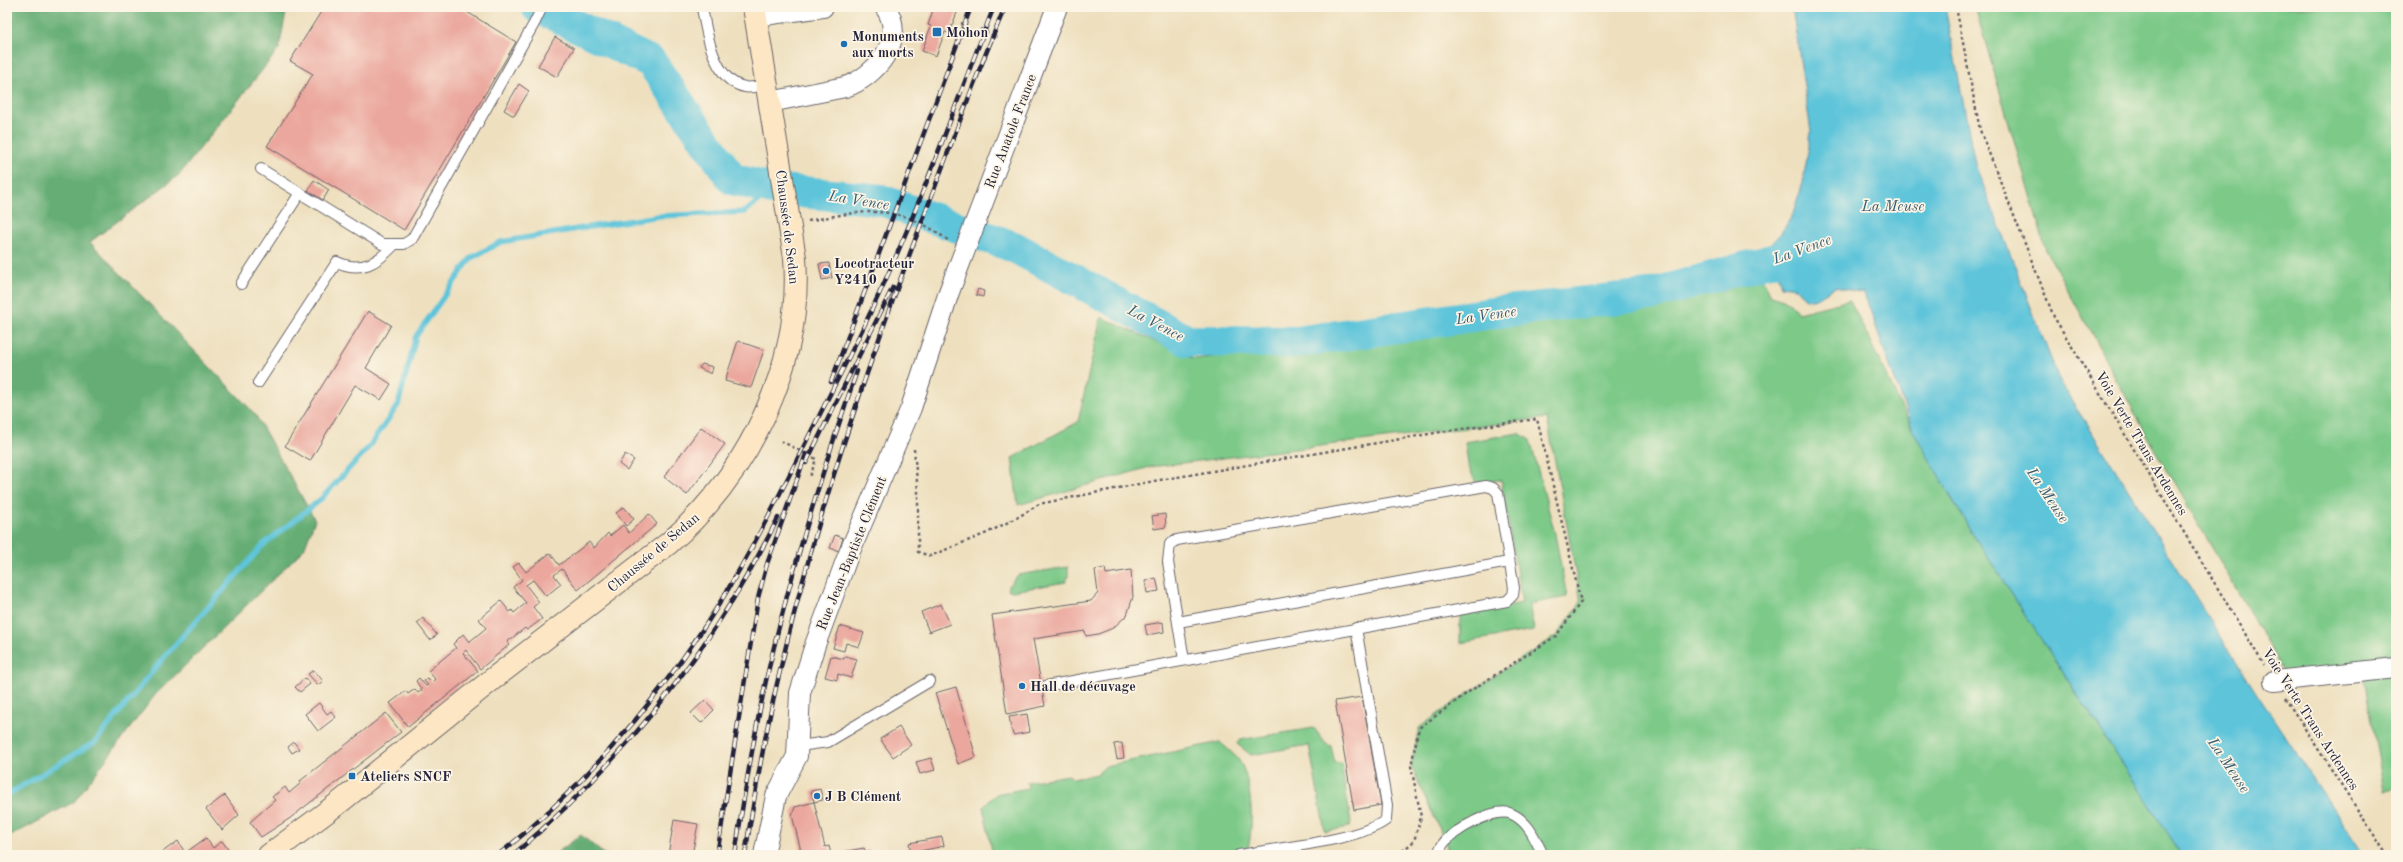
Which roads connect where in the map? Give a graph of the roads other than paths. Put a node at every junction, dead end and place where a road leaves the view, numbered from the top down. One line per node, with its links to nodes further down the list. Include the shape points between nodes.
1 (542, 7): 10 (lane, via 412,239)
2 (702, 7): 7 (lane, via 710,46 717,65 732,80 746,88)
3 (823, 7): 6 (street)
4 (885, 7): 7 (street, via 893,21 894,30 886,53 872,72 856,83 844,87)
5 (1057, 7): 11 (street, Rue Anatole France, via 981,208)
6 (755, 12): 7 (main road, Chaussée de Sedan)
7 (768, 93): 23 (main road, Chaussée de Sedan, via 796,275 794,314 790,341 762,418 717,494 669,543)
8 (261, 169): 9 (lane)
9 (300, 193): 10 (lane, via 382,244); 12 (lane)
10 (393, 246): 13 (lane, via 380,260 364,266 346,267 337,262)
11 (960, 250): 22 (street, Rue Jean-Baptiste Clément, via 911,408 847,558 815,645 800,694)
12 (241, 284)
13 (258, 383)
14 (1510, 562): 15 (lane); 15 (lane, via 1498,493 1486,486 1177,540 1170,544 1168,562); 16 (lane, via 1514,588 1513,595 1507,601)
15 (1178, 622): 17 (lane)
16 (1356, 628): 17 (lane); 25 (lane, via 1387,805 1386,820 1375,828 1355,835)
17 (1184, 660): 21 (lane)
18 (2396, 668): 20 (street)
19 (930, 681): 22 (lane, via 828,742)
20 (2274, 681)
21 (1046, 686)
22 (799, 746): 24 (street, Rue Jean-Baptiste Clément, via 792,768 776,796)
23 (269, 855)
24 (764, 855)
25 (1239, 855)
26 (1437, 855): 27 (lane, via 1444,843 1467,826 1486,816 1510,812 1524,821)
27 (1543, 855)

